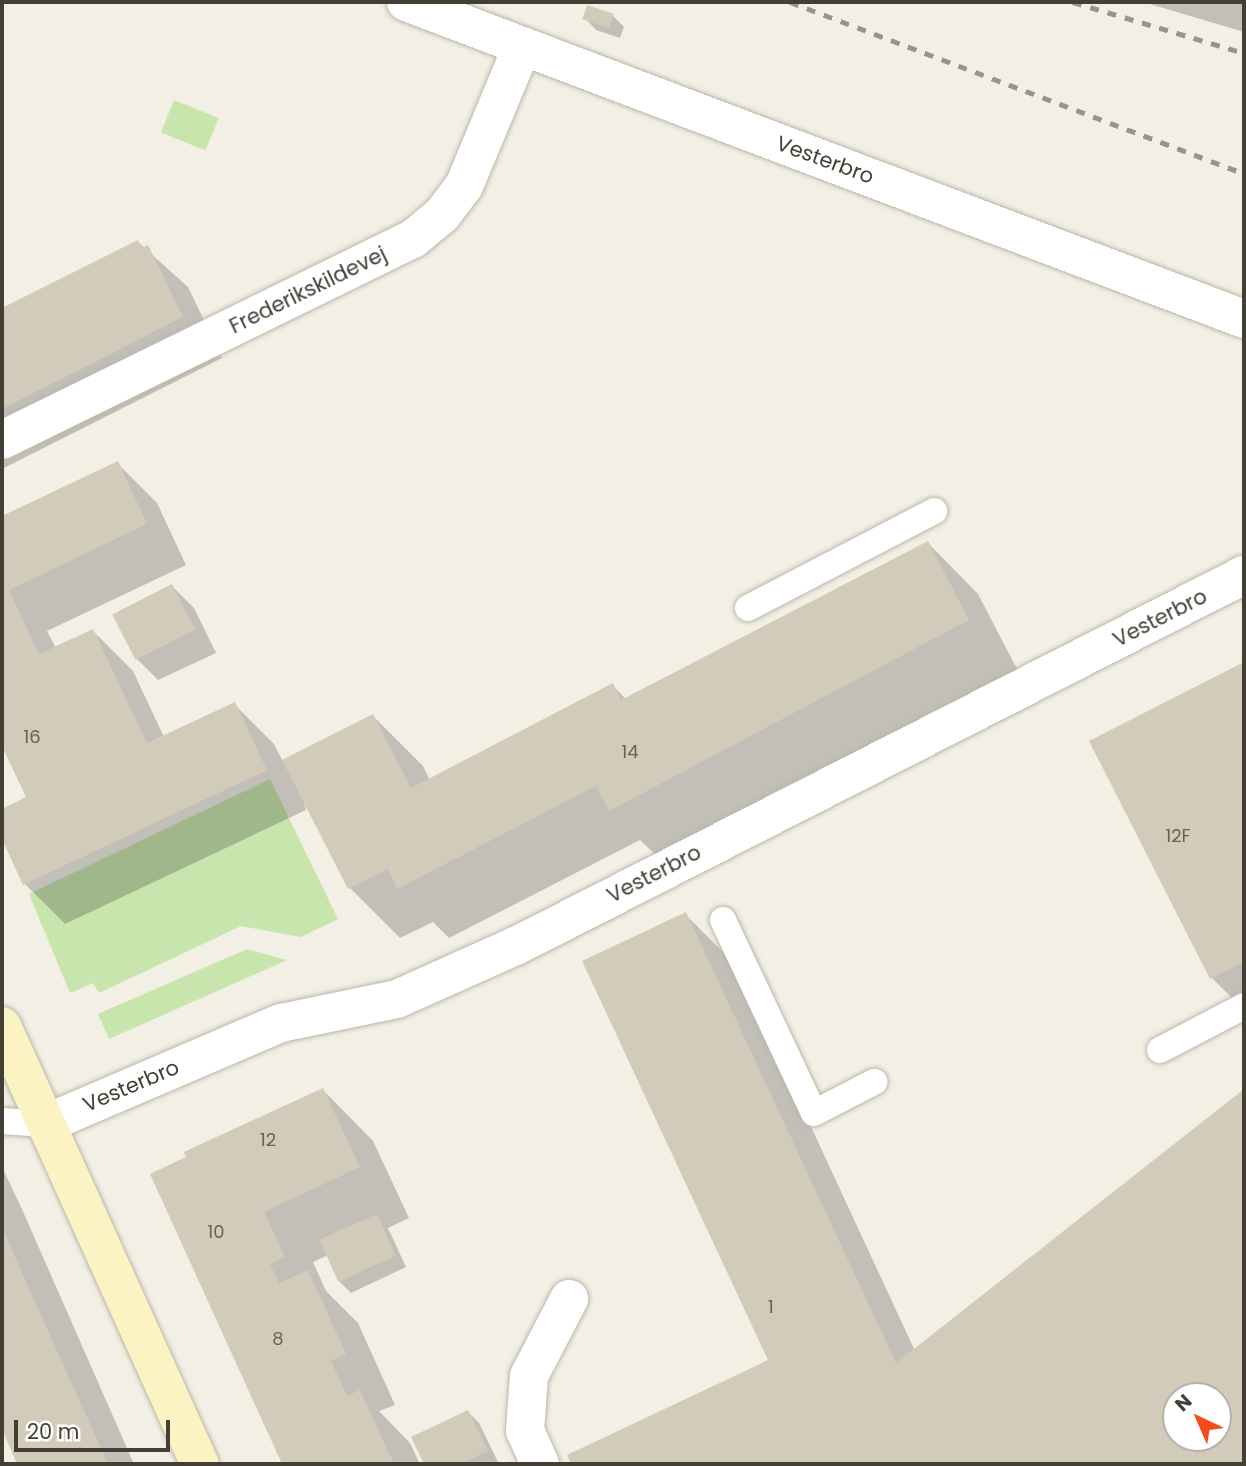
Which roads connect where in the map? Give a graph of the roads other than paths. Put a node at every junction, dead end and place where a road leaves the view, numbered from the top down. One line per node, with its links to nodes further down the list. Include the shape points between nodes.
1 (406, 2): 2 (street, Vesterbro)
2 (523, 47): 3 (street, Vesterbro); 4 (street, Frederikskildevej, via 464,186 442,215 413,239)
3 (1244, 319)
4 (2, 440)
5 (934, 511): 7 (lane)
6 (1244, 575): 14 (street, Vesterbro, via 518,945 397,999 282,1023)
7 (748, 608)
8 (723, 920): 12 (lane, via 814,1113)
9 (1244, 1006): 11 (lane)
10 (2, 1026): 14 (main road)
11 (1160, 1049)
12 (874, 1082)
13 (2, 1121): 14 (lane, Vesterbro)
14 (45, 1124): 16 (main road)
15 (569, 1299): 17 (street, via 529,1376 525,1431)
16 (200, 1464)
17 (540, 1464)

